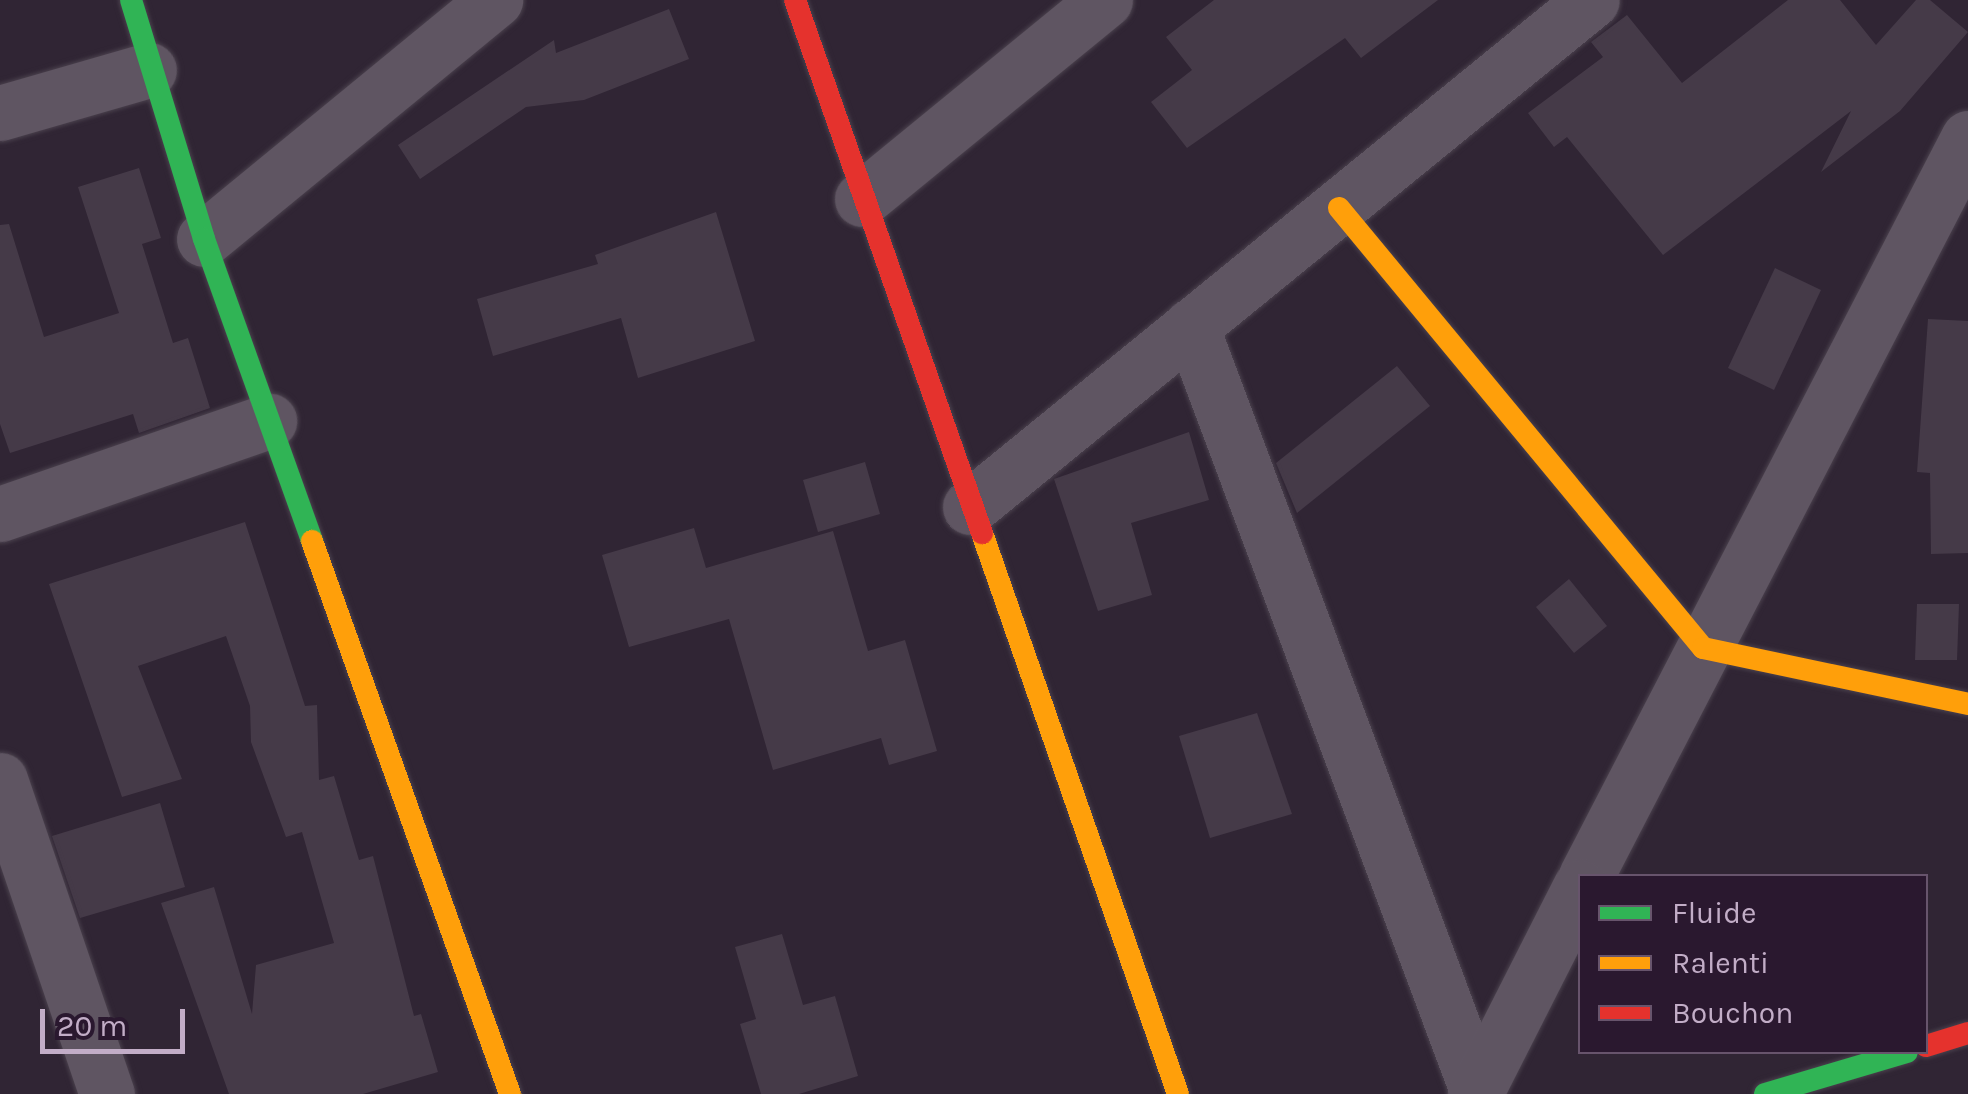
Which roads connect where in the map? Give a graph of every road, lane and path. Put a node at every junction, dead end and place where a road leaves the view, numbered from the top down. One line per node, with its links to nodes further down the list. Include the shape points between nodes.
1 (132, 0): 6 (street)
2 (494, 0): 11 (street)
3 (795, 0): 9 (street)
4 (1105, 0): 9 (street)
5 (1592, 0): 10 (street)
6 (148, 70): 7 (street); 11 (street)
7 (0, 113)
8 (1968, 138): 16 (street)
9 (862, 199): 14 (street)
10 (1339, 208): 12 (street); 16 (street)
11 (204, 239): 13 (street)
12 (1191, 326): 14 (street); 25 (street)
13 (269, 421): 15 (street); 27 (street)
14 (970, 507): 28 (street)
15 (0, 514)
16 (1703, 648): 17 (street); 20 (street)
17 (1968, 704)
18 (0, 780): 19 (street)
19 (9, 843): 26 (street)
20 (1587, 874)
21 (1578, 892): 25 (street)
22 (1968, 1034): 23 (street)
23 (1928, 1045)
24 (1901, 1054): 29 (street)
25 (1476, 1092)
26 (107, 1094)
27 (510, 1094)
28 (1178, 1094)
29 (1765, 1094)

